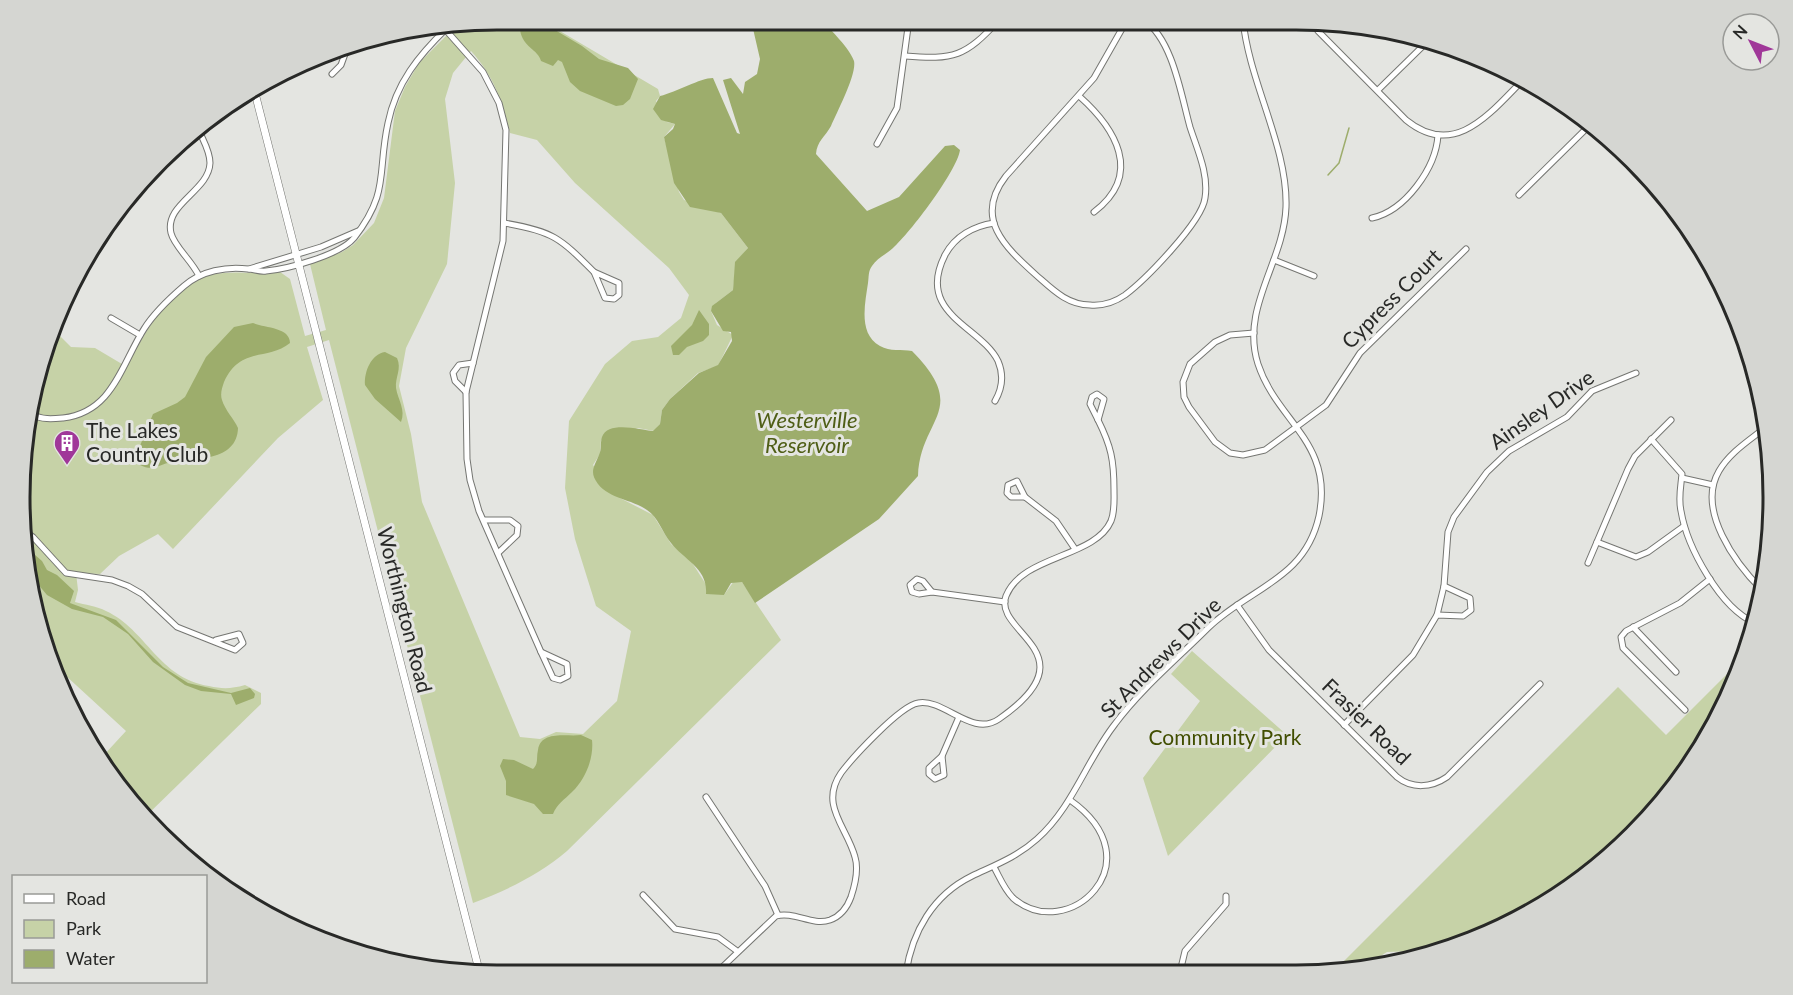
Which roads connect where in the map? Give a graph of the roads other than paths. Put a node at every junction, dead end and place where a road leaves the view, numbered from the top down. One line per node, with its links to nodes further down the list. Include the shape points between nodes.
1 (908, 30): 11 (street)
2 (990, 30): 11 (street, via 978,44 958,56)
3 (1121, 30): 15 (street)
4 (1155, 30): 25 (street, via 1169,55 1204,175 1205,198 1198,218 1125,294 1096,305 1075,303 1056,292 1008,249)
5 (1244, 30): 29 (street, St Andrews Drive, via 1286,191 1285,220)
6 (1318, 31): 14 (street)
7 (448, 33): 24 (street, via 483,72 504,119)
8 (441, 34): 26 (street, via 418,58 398,93 387,128 378,199)
9 (1421, 48): 14 (street)
10 (344, 56): 12 (street)
11 (905, 56): 20 (street, via 897,108)
12 (332, 74)
13 (1517, 86): 18 (street, via 1473,127)
14 (1378, 90): 18 (street, via 1410,123)
15 (1079, 96): 22 (street, via 1111,129 1120,156 1115,185 1105,203); 25 (street, via 1003,179 993,203)
16 (256, 98): 28 (main road, Worthington Road)
17 (1584, 130): 21 (street)
18 (1438, 135): 23 (street, via 1425,176 1388,212)
19 (202, 136): 33 (street, via 209,152 209,170 176,211 170,228)
20 (877, 144)
21 (1519, 195)
22 (1094, 212)
23 (1372, 218)
24 (504, 223): 32 (street, via 536,228 555,237); 38 (street, via 495,280)
25 (994, 223): 41 (street, via 975,228 956,240 943,258 939,278 941,296 949,312 999,364 1001,382)
26 (360, 230): 28 (street); 30 (street, via 341,249)
27 (1466, 249): 45 (street, Cypress Court, via 1360,353 1329,401)
28 (296, 253): 30 (main road, Worthington Road); 31 (street)
29 (1274, 260): 34 (street); 36 (street, St Andrews Drive, via 1256,308)
30 (298, 263): 31 (street, via 268,271); 82 (main road, Worthington Road)
31 (249, 269): 33 (street, via 213,271)
32 (594, 272): 32 (street, via 605,298 619,295 619,283)
33 (199, 276): 37 (street, via 168,302)
34 (1314, 276)
35 (111, 318): 37 (street)
36 (1254, 333): 45 (street, St Andrews Drive, via 1256,359 1264,380); 45 (street, Cypress Court, via 1226,336 1194,358 1184,378 1186,400 1217,444 1237,454 1265,450)
37 (140, 335): 42 (street, via 110,392 97,406 68,418)
38 (473, 363): 40 (street); 40 (street, via 459,365 453,373)
39 (1636, 373): 60 (street, Ainsley Drive, via 1592,391 1567,417 1519,444 1493,465 1451,524 1445,549)
40 (466, 392): 51 (street, via 470,480)
41 (995, 401)
42 (37, 416)
43 (1098, 420): 55 (street, via 1113,452 1113,509 1105,530)
44 (1671, 420): 47 (street)
45 (1297, 426): 63 (street, St Andrews Drive, via 1310,445 1320,476 1316,527 1292,568)
46 (1759, 433): 49 (street, via 1727,461)
47 (1651, 439): 48 (street); 54 (street, via 1628,469)
48 (1682, 478): 49 (street); 52 (street, via 1679,498)
49 (1713, 485): 59 (street, via 1714,511 1725,539)
50 (1025, 497): 55 (street, via 1056,521)
51 (484, 520): 56 (street); 56 (street, via 510,520 518,526 517,535)
52 (1684, 526): 54 (street, via 1636,557); 58 (street)
53 (32, 536): 67 (street, via 66,573 123,584 142,594 177,627)
54 (1597, 542): 57 (street)
55 (1075, 549): 62 (street, via 1019,578)
56 (498, 554): 68 (street)
57 (1588, 563)
58 (1710, 579): 65 (street, via 1733,608); 66 (street, via 1680,603)
59 (1755, 582)
60 (1444, 586): 64 (street, Ainsley Drive); 64 (street, via 1466,595 1472,609 1463,616)
61 (932, 592): 62 (street)
62 (1005, 602): 72 (street, via 1038,657 1038,678 994,722 979,723)
63 (1237, 605): 73 (street, Frasier Road, via 1269,650); 76 (street, St Andrews Drive, via 1120,717)
64 (1437, 615): 73 (street, Ainsley Drive, via 1425,640)
65 (1747, 618)
66 (1633, 627): 69 (street); 71 (street, via 1621,637 1623,648)
67 (216, 640): 67 (street, via 238,634 243,643 235,650)
68 (541, 652): 68 (street, via 553,678 565,679 569,673 567,664)
69 (1676, 672)
70 (1540, 684): 73 (street, Frasier Road, via 1452,773 1429,786 1402,781)
71 (1685, 710)
72 (959, 717): 74 (street); 80 (street, via 928,703 914,704 849,764 837,780 832,803 856,861 855,883 847,906 835,918 824,921)
73 (1344, 725)
74 (942, 756)
75 (706, 797): 80 (street, via 772,899)
76 (1070, 800): 77 (street, St Andrews Drive, via 1037,839); 77 (street, via 1094,820 1106,843 1103,875 1087,898 1060,911 1029,907 1012,897)
77 (994, 867): 84 (street, St Andrews Drive, via 961,882 935,905 917,933)
78 (643, 895): 81 (street, via 675,928 718,937)
79 (1226, 896): 85 (street, via 1226,904 1185,951)
80 (778, 915): 81 (street)
81 (737, 951): 83 (street)
82 (478, 964)
83 (724, 965)
84 (907, 965)
85 (1181, 965)

